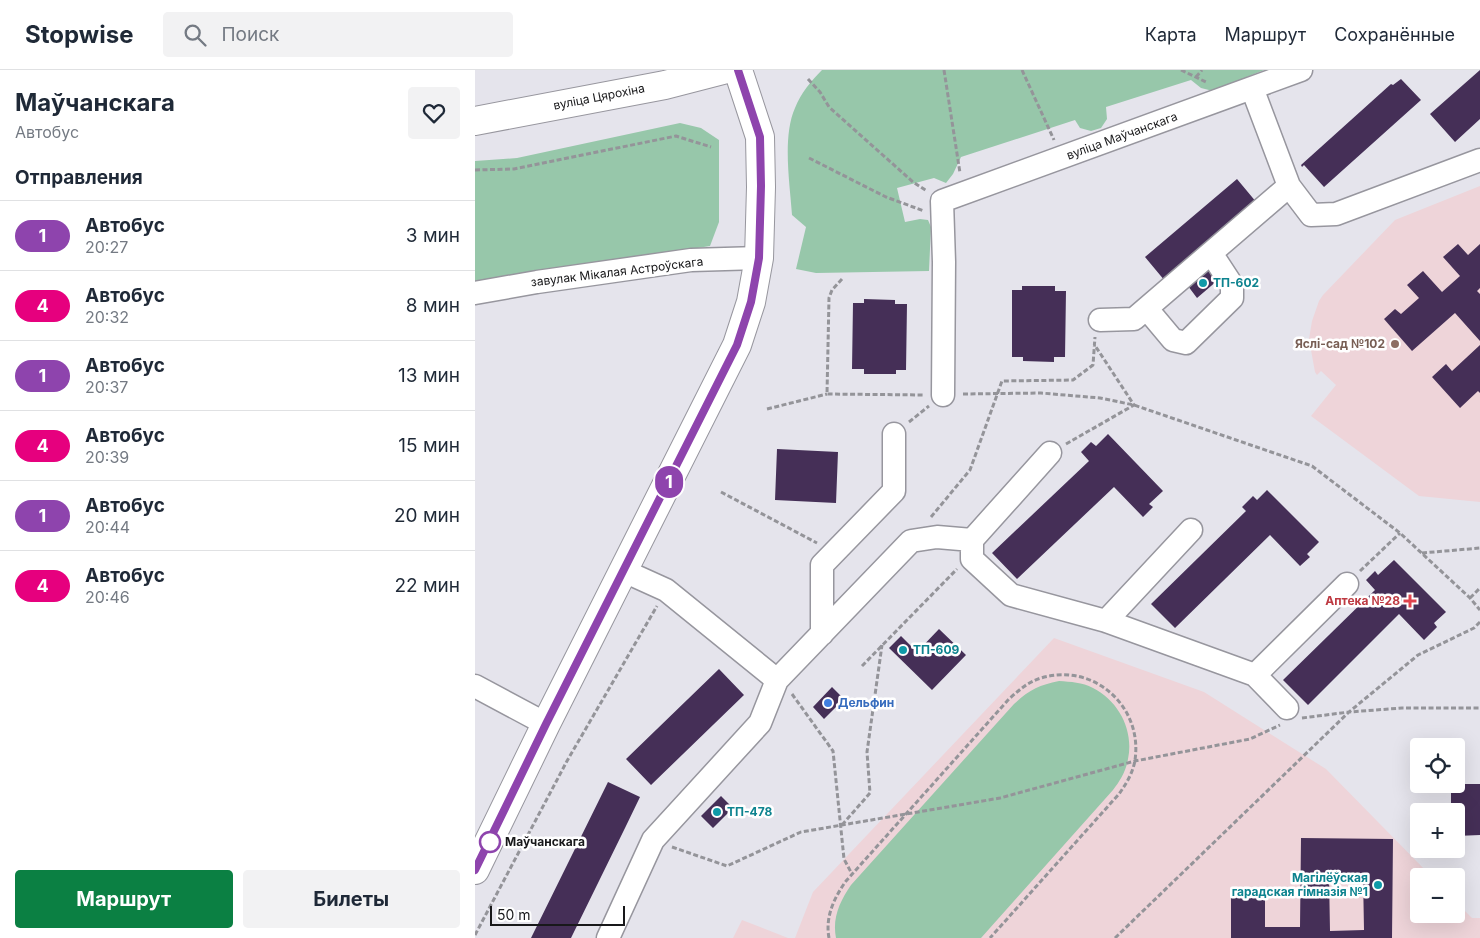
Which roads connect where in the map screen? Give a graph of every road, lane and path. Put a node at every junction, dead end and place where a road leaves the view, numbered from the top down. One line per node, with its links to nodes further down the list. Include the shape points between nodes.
1 (723, 70): 10 (main road, вуліца Цярохіна, via 665,85)
2 (738, 70): 19 (main road, via 760,137)
3 (944, 70): 17 (path)
4 (1022, 70): 13 (path)
5 (1202, 70): 7 (path)
6 (1301, 70): 9 (street, вуліца Маўчанскага)
7 (1195, 77)
8 (807, 79): 17 (path, via 836,114 913,182)
9 (1252, 88): 13 (street, вуліца Маўчанскага); 16 (street)
10 (475, 120)
11 (711, 147): 15 (path, via 676,136 514,169)
12 (809, 158): 17 (path, via 886,197)
13 (1063, 158): 17 (street, вуліца Маўчанскага)
14 (1480, 160): 16 (street, via 1336,214 1311,215)
15 (475, 170)
16 (1289, 186): 18 (street)
17 (949, 204): 27 (street, via 944,262)
18 (1211, 253): 22 (street); 22 (street, via 1232,285 1232,298 1186,343 1173,340)
19 (759, 258): 21 (street, завулак Мікалая Астроўскага, via 691,260); 40 (main road, via 751,302 737,345)
20 (842, 279): 26 (path, via 829,298)
21 (475, 293)
22 (1147, 309): 23 (street, via 1134,319)
23 (1100, 320): 24 (path)
24 (1093, 344): 25 (path, via 1093,365 1073,380 1002,381); 28 (path)
25 (999, 392): 27 (path); 28 (path, via 1100,398); 35 (path, via 970,470)
26 (827, 394): 27 (path); 29 (path)
27 (943, 395): 30 (path)
28 (1134, 405): 31 (path); 34 (path, via 1312,466)
29 (767, 409)
30 (894, 434): 38 (street, via 894,492)
31 (1050, 454): 37 (street)
32 (721, 492): 38 (path)
33 (1191, 530): 46 (street)
34 (1400, 533): 39 (path); 41 (path)
35 (911, 541): 37 (street, via 937,537); 48 (street)
36 (1480, 548): 39 (path)
37 (972, 550): 46 (street, via 1011,595); 49 (path)
38 (834, 552): 48 (street, via 822,565)
39 (1422, 553): 44 (path)
40 (625, 571): 43 (street); 57 (main road)
41 (1347, 584): 51 (street)
42 (1480, 588): 44 (path)
43 (666, 590): 52 (street); 64 (path, via 567,761)
44 (1470, 598): 45 (path)
45 (1480, 610)
46 (1105, 621): 51 (street)
47 (1480, 622): 55 (path, via 1418,655)
48 (822, 634): 52 (street)
49 (882, 645): 50 (path); 60 (path, via 867,752 870,793)
50 (862, 666)
51 (1255, 676): 56 (street)
52 (779, 679): 60 (path, via 833,751); 61 (street, via 760,723)
53 (475, 686): 57 (street)
54 (1480, 708): 55 (path)
55 (1349, 712): 56 (path); 68 (path)
56 (1289, 717): 58 (path, via 1250,738)
57 (546, 724): 62 (main road)
58 (1135, 761): 59 (path, via 1000,798); 59 (path, via 1133,724 1112,692 1078,676 1059,674 1040,678 1023,686 1009,699); 67 (path, via 1119,794)
59 (905, 815): 60 (path); 63 (path)
60 (841, 825): 61 (path, via 801,832 727,866); 63 (path, via 844,859)
61 (653, 840): 65 (street)
62 (475, 870)
63 (852, 874): 66 (path, via 835,896 829,914)
64 (475, 935)
65 (608, 938)
66 (829, 938)
67 (990, 938)
68 (1115, 938)

